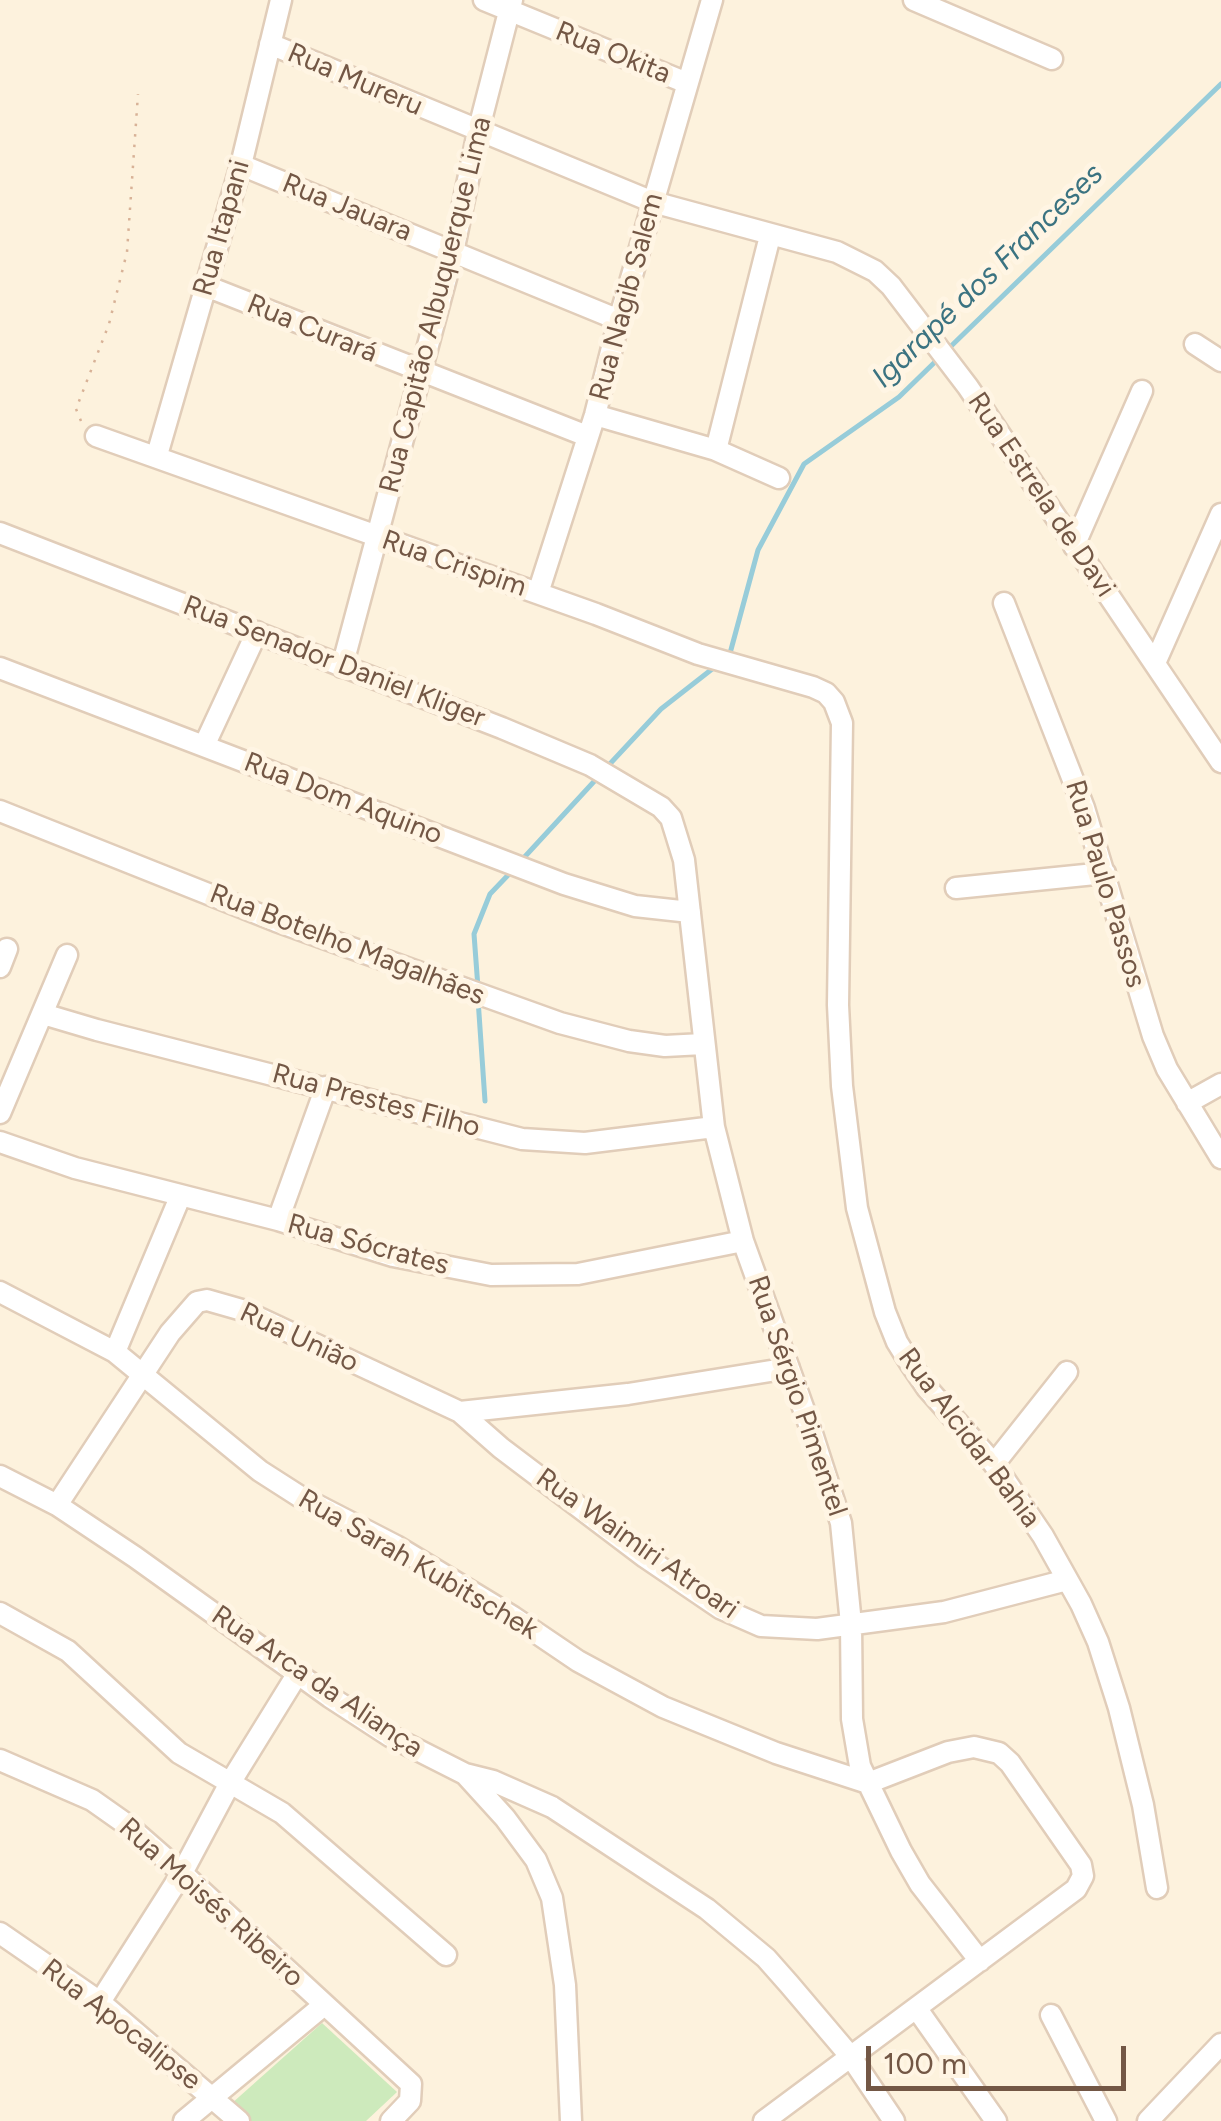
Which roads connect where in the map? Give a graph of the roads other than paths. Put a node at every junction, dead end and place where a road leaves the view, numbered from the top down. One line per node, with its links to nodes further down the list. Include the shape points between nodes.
1 (281, 0): 6 (street, Rua Itapani)
2 (484, 0): 5 (street, Rua Okita)
3 (712, 0): 8 (street, Rua Nagib Salem)
4 (914, 0): 7 (street)
5 (510, 5): 8 (street, Rua Okita); 9 (street, Rua Capitão Albuquerque Lima)
6 (270, 44): 9 (street, Rua Mureru); 10 (street, Rua Itapani)
7 (1052, 59)
8 (687, 84): 11 (street, Rua Nagib Salem)
9 (478, 132): 11 (street, Rua Mureru); 13 (street, Rua Capitão Albuquerque Lima)
10 (241, 165): 13 (street, Rua Jauara); 15 (street, Rua Itapani)
11 (653, 202): 12 (street, Rua Mureru); 16 (street, Rua Nagib Salem)
12 (770, 236): 14 (street, Rua Mureru); 23 (street)
13 (453, 252): 16 (street, Rua Jauara); 19 (street, Rua Capitão Albuquerque Lima)
14 (837, 252): 29 (street, Rua Estrela de Davi, via 876,272 942,350)
15 (206, 286): 19 (street, Rua Curará); 24 (street, Rua Itapani)
16 (618, 320): 21 (street, Rua Nagib Salem)
17 (1195, 344): 18 (street)
18 (1221, 361)
19 (422, 373): 21 (street, Rua Curará); 28 (street, Rua Capitão Albuquerque Lima)
20 (1142, 390): 29 (street)
21 (591, 425): 23 (street, Rua Curará); 30 (street, Rua Nagib Salem)
22 (96, 436): 24 (street, Rua Crispim)
23 (716, 450): 25 (street, Rua Curará)
24 (157, 455): 28 (street, Rua Crispim)
25 (779, 478)
26 (1221, 514): 33 (street)
27 (0, 533): 32 (street, Rua Senador Daniel Kliger)
28 (379, 538): 30 (street, Rua Crispim); 34 (street, Rua Capitão Albuquerque Lima)
29 (1074, 546): 33 (street, Rua Estrela de Davi)
30 (538, 593): 36 (street, Rua Crispim, via 698,654)
31 (1004, 603): 41 (street, Rua Paulo Passos)
32 (257, 632): 34 (street, Rua Senador Daniel Kliger); 37 (street)
33 (1154, 664): 38 (street, Rua Estrela de Davi)
34 (342, 667): 39 (street, Rua Senador Daniel Kliger, via 590,765)
35 (0, 668): 37 (street, Rua Dom Aquino)
36 (813, 687): 63 (street, Rua Alcidar Bahia, via 826,693 842,723 838,1006 857,1208 897,1342 927,1388)
37 (204, 746): 43 (street, Rua Dom Aquino, via 603,898)
38 (1221, 762)
39 (660, 807): 43 (street, Rua Sérgio Pimentel, via 678,835)
40 (0, 811): 46 (street, Rua Botelho Magalhães, via 560,1024 647,1044)
41 (1105, 873): 42 (street); 49 (street, Rua Paulo Passos, via 1153,1036)
42 (956, 888)
43 (690, 912): 46 (street, Rua Sérgio Pimentel)
44 (67, 955): 45 (street)
45 (43, 1014): 48 (street, Rua Prestes Filho); 50 (street)
46 (703, 1044): 51 (street, Rua Sérgio Pimentel)
47 (1221, 1084): 49 (street)
48 (326, 1087): 51 (street, Rua Prestes Filho, via 554,1143); 55 (street)
49 (1187, 1103): 53 (street, Rua Paulo Passos)
50 (0, 1114)
51 (714, 1127): 56 (street, Rua Sérgio Pimentel)
52 (0, 1142): 54 (street, Rua Sócrates)
53 (1221, 1158)
54 (180, 1197): 55 (street, Rua Sócrates); 58 (street)
55 (278, 1220): 56 (street, Rua Sócrates, via 393,1256 490,1275 578,1274)
56 (743, 1241): 59 (street, Rua Sérgio Pimentel)
57 (0, 1292): 58 (street, Rua Sarah Kubitschek)
58 (115, 1352): 61 (street, Rua Sarah Kubitschek)
59 (788, 1368): 62 (street); 68 (street, Rua Sérgio Pimentel, via 841,1523)
60 (1067, 1372): 63 (street)
61 (144, 1374): 62 (street, Rua União, via 185,1314 206,1300 242,1310); 65 (street, Rua União); 73 (street, Rua Sarah Kubitschek, via 298,1496 447,1576 621,1686 776,1754)
62 (460, 1412): 68 (street, Rua Waimiri Atroari, via 646,1557 743,1620 784,1630)
63 (994, 1464): 66 (street, Rua Alcidar Bahia)
64 (0, 1476): 65 (street, Rua Arca da Aliança)
65 (57, 1505): 69 (street, Rua Arca da Aliança)
66 (1067, 1580): 68 (street, Rua Waimiri Atroari, via 944,1612); 75 (street, Rua Alcidar Bahia, via 1098,1642 1119,1708)
67 (0, 1613): 72 (street, via 68,1651 157,1736)
68 (851, 1624): 73 (street, Rua Sérgio Pimentel, via 852,1719)
69 (298, 1673): 71 (street, Rua Arca da Aliança, via 390,1736); 72 (street)
70 (0, 1760): 74 (street, Rua Moisés Ribeiro, via 92,1800)
71 (465, 1774): 84 (street, Rua Arca da Aliança, via 552,1806 707,1909 766,1958); 89 (street, via 536,1860 552,1898 565,1984)
72 (230, 1783): 74 (street); 77 (street, via 304,1830)
73 (868, 1783): 78 (street, Rua Sérgio Pimentel, via 920,1884); 78 (street, via 948,1752 988,1748 1010,1763 1073,1852 1082,1876 1076,1889)
74 (182, 1873): 79 (street); 80 (street, Rua Moisés Ribeiro)
75 (1157, 1888)
76 (0, 1933): 79 (street, Rua Apocalipse)
77 (446, 1956)
78 (980, 1961): 81 (street)
79 (100, 2002): 85 (street, Rua Apocalipse)
80 (324, 2006): 85 (street); 88 (street, Rua Moisés Ribeiro, via 411,2084 410,2101)
81 (917, 2009): 84 (street); 92 (street)
82 (1051, 2015): 93 (street)
83 (1221, 2044): 94 (street)
84 (852, 2057): 90 (street); 91 (street, Rua Arca da Aliança)
85 (212, 2096): 86 (street); 87 (street, Rua Apocalipse)
86 (184, 2121)
87 (239, 2121)
88 (392, 2121)
89 (571, 2121)
90 (764, 2121)
91 (894, 2121)
92 (996, 2121)
93 (1106, 2121)
94 (1148, 2121)

